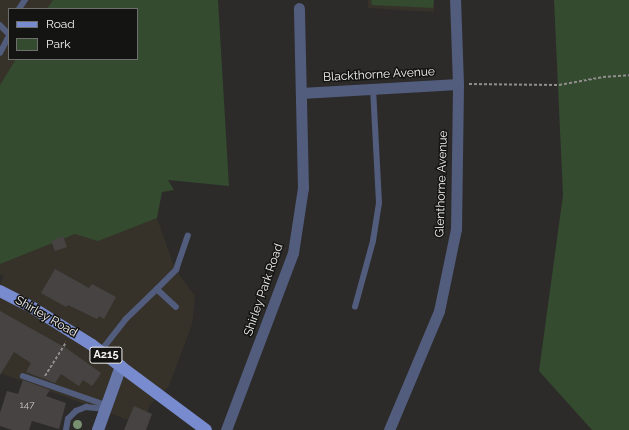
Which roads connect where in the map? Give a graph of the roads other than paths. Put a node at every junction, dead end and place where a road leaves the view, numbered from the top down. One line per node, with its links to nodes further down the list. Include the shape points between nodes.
1 (455, 0): 6 (street, Glenthorne Avenue)
2 (299, 8): 8 (street, Shirley Park Road)
3 (0, 25): 4 (lane)
4 (8, 31): 5 (lane)
5 (0, 54)
6 (458, 84): 7 (street, Blackthorne Avenue); 22 (street, Glenthorne Avenue, via 455,236 439,311)
7 (373, 89): 8 (street, Blackthorne Avenue); 13 (lane, via 379,203 373,241)
8 (301, 93): 21 (street, Shirley Park Road, via 304,188 293,253)
9 (188, 236): 10 (lane, via 176,270)
10 (157, 289): 12 (lane); 14 (lane, via 125,320)
11 (0, 291): 14 (main road, Shirley Road / A215, via 73,332)
12 (176, 307)
13 (355, 307)
14 (101, 351): 15 (main road, Shirley Road / A215)
15 (121, 366): 17 (street); 20 (main road, Shirley Road / A215)
16 (23, 376): 17 (lane)
17 (106, 407): 18 (lane, via 86,407 76,411 68,419); 19 (street)
18 (66, 430)
19 (98, 430)
20 (206, 430)
21 (226, 430)
22 (389, 430)

